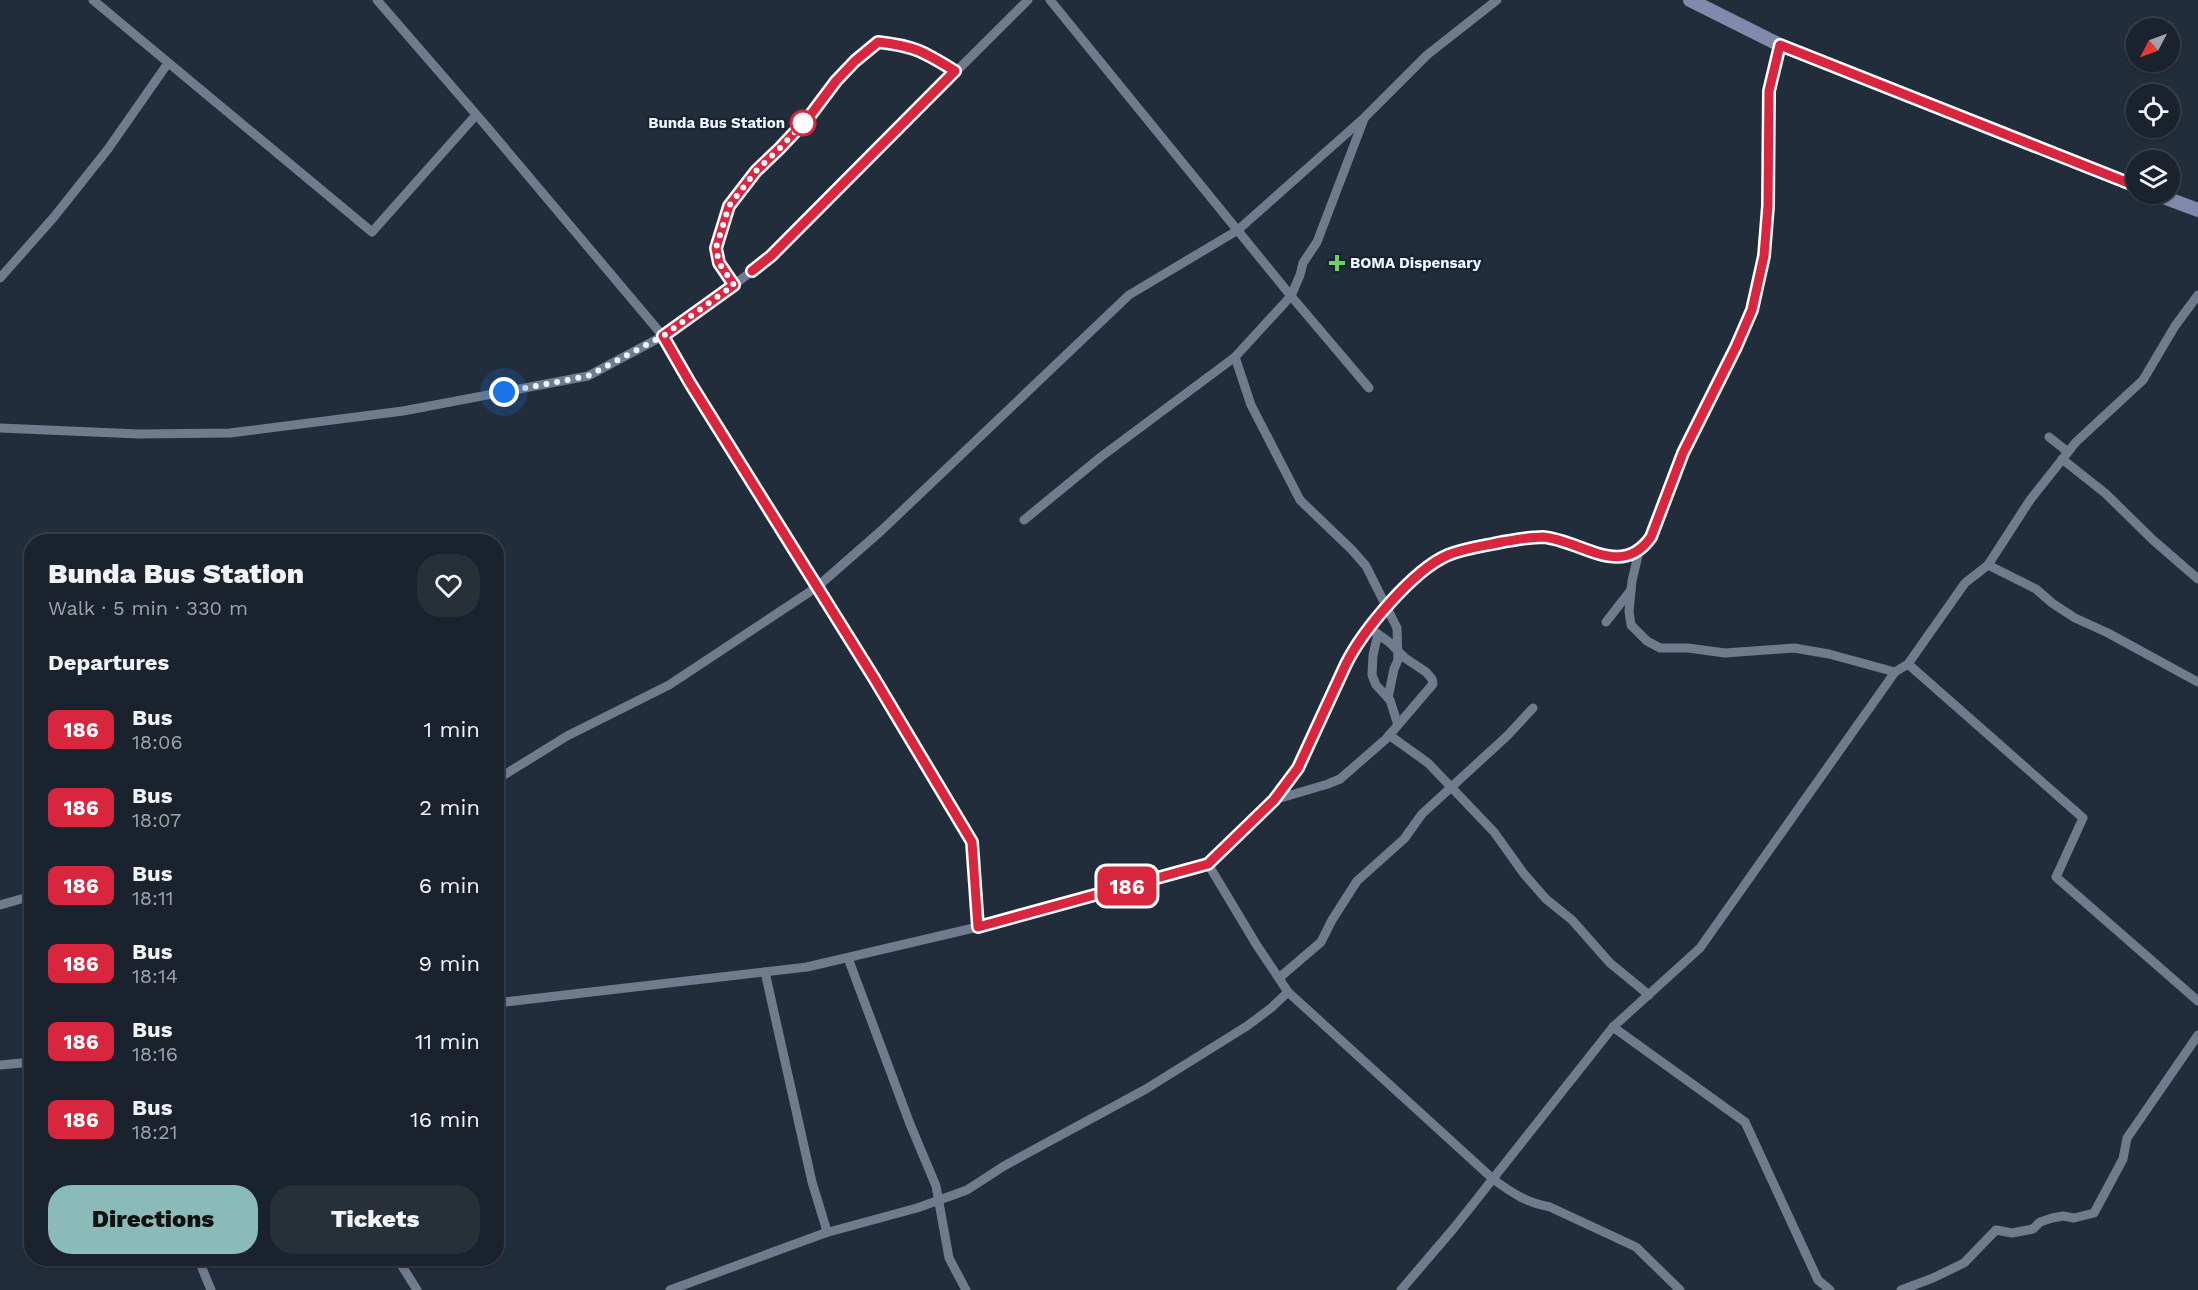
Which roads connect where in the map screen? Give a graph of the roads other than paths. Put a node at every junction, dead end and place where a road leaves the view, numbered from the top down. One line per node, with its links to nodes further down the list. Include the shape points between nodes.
1 (95, 0): 8 (street)
2 (376, 0): 10 (street)
3 (1028, 0): 9 (street)
4 (1050, 0): 15 (street)
5 (1497, 0): 11 (street, via 1427,54)
6 (1690, 0): 7 (main road)
7 (1780, 45): 12 (main road); 27 (street, via 1769,91 1764,256 1752,310 1683,453 1651,537)
8 (168, 63): 10 (street, via 372,232); 16 (street, via 104,154)
9 (955, 71): 17 (street, via 771,256); 17 (street, via 924,52 878,42 855,61 729,206 716,248 719,263)
10 (476, 115): 20 (street)
11 (1364, 118): 15 (street); 19 (street, via 1317,242 1303,262)
12 (2126, 182)
13 (2180, 203): 14 (main road)
14 (2198, 210)
15 (1238, 230): 19 (street); 30 (street, via 1129,296)
16 (0, 278)
17 (734, 285): 20 (street)
18 (2198, 295): 25 (street, via 2143,380)
19 (1291, 296): 21 (street); 22 (street)
20 (663, 336): 23 (street, via 588,376 324,423 230,433); 30 (street)
21 (1235, 357): 26 (street); 32 (street, via 1251,405 1300,500 1366,566)
22 (1369, 388)
23 (0, 428)
24 (2049, 437): 25 (street)
25 (2065, 455): 28 (street); 29 (street)
26 (1024, 520)
27 (1639, 551): 31 (street); 32 (street, via 1631,556 1600,555 1543,537 1478,547 1448,555 1428,567)
28 (1988, 565): 37 (street, via 1965,582); 39 (street, via 2036,589 2075,618)
29 (2198, 579)
30 (817, 587): 44 (street, via 669,685 567,736); 50 (street, via 972,842)
31 (1631, 590): 33 (street); 38 (street, via 1631,625 1660,648 1725,653 1794,648)
32 (1385, 609): 34 (street); 36 (street, via 1397,628)
33 (1606, 622)
34 (1368, 627): 35 (street); 46 (street, via 1330,695 1298,768)
35 (1378, 634): 36 (street); 40 (street, via 1372,675)
36 (1398, 651): 40 (street); 42 (street, via 1426,672 1433,684)
37 (1908, 664): 38 (street); 56 (street, via 2084,818 2056,877)
38 (1895, 672): 55 (street, via 1700,948)
39 (2198, 682)
40 (1388, 698): 42 (street)
41 (1533, 708): 45 (street)
42 (1398, 725): 43 (street)
43 (1389, 735): 45 (street); 46 (street, via 1340,779)
44 (504, 775)
45 (1451, 787): 53 (street, via 1357,881 1321,942); 55 (street, via 1494,832 1546,899 1572,920 1610,963)
46 (1274, 800): 47 (street)
47 (1208, 864): 50 (street); 53 (street)
48 (24, 898): 49 (street)
49 (0, 905)
50 (978, 927): 51 (street)
51 (848, 958): 52 (street, via 807,968); 63 (street)
52 (765, 972): 57 (street); 64 (street)
53 (1279, 978): 54 (street)
54 (1288, 992): 62 (street); 63 (street, via 1247,1026 1146,1089 967,1190)
55 (1649, 995): 58 (street)
56 (2197, 998)
57 (504, 1002)
58 (1613, 1027): 62 (street); 74 (street, via 1745,1122 1818,1280)
59 (2198, 1035): 75 (street, via 2127,1138 2124,1159 2094,1213 2052,1218 2032,1229 2012,1233 1996,1230 1964,1263)
60 (24, 1063): 61 (street)
61 (0, 1065)
62 (1493, 1179): 67 (street, via 1517,1197 1550,1207 1636,1247); 72 (street)
63 (939, 1200): 64 (street); 71 (street, via 949,1258)
64 (825, 1233): 70 (street)
65 (201, 1266): 68 (street)
66 (402, 1266): 69 (street)
67 (1671, 1286): 73 (street)
68 (211, 1290)
69 (417, 1290)
70 (670, 1290)
71 (966, 1290)
72 (1401, 1290)
73 (1680, 1290)
74 (1830, 1290)
75 (1901, 1290)

